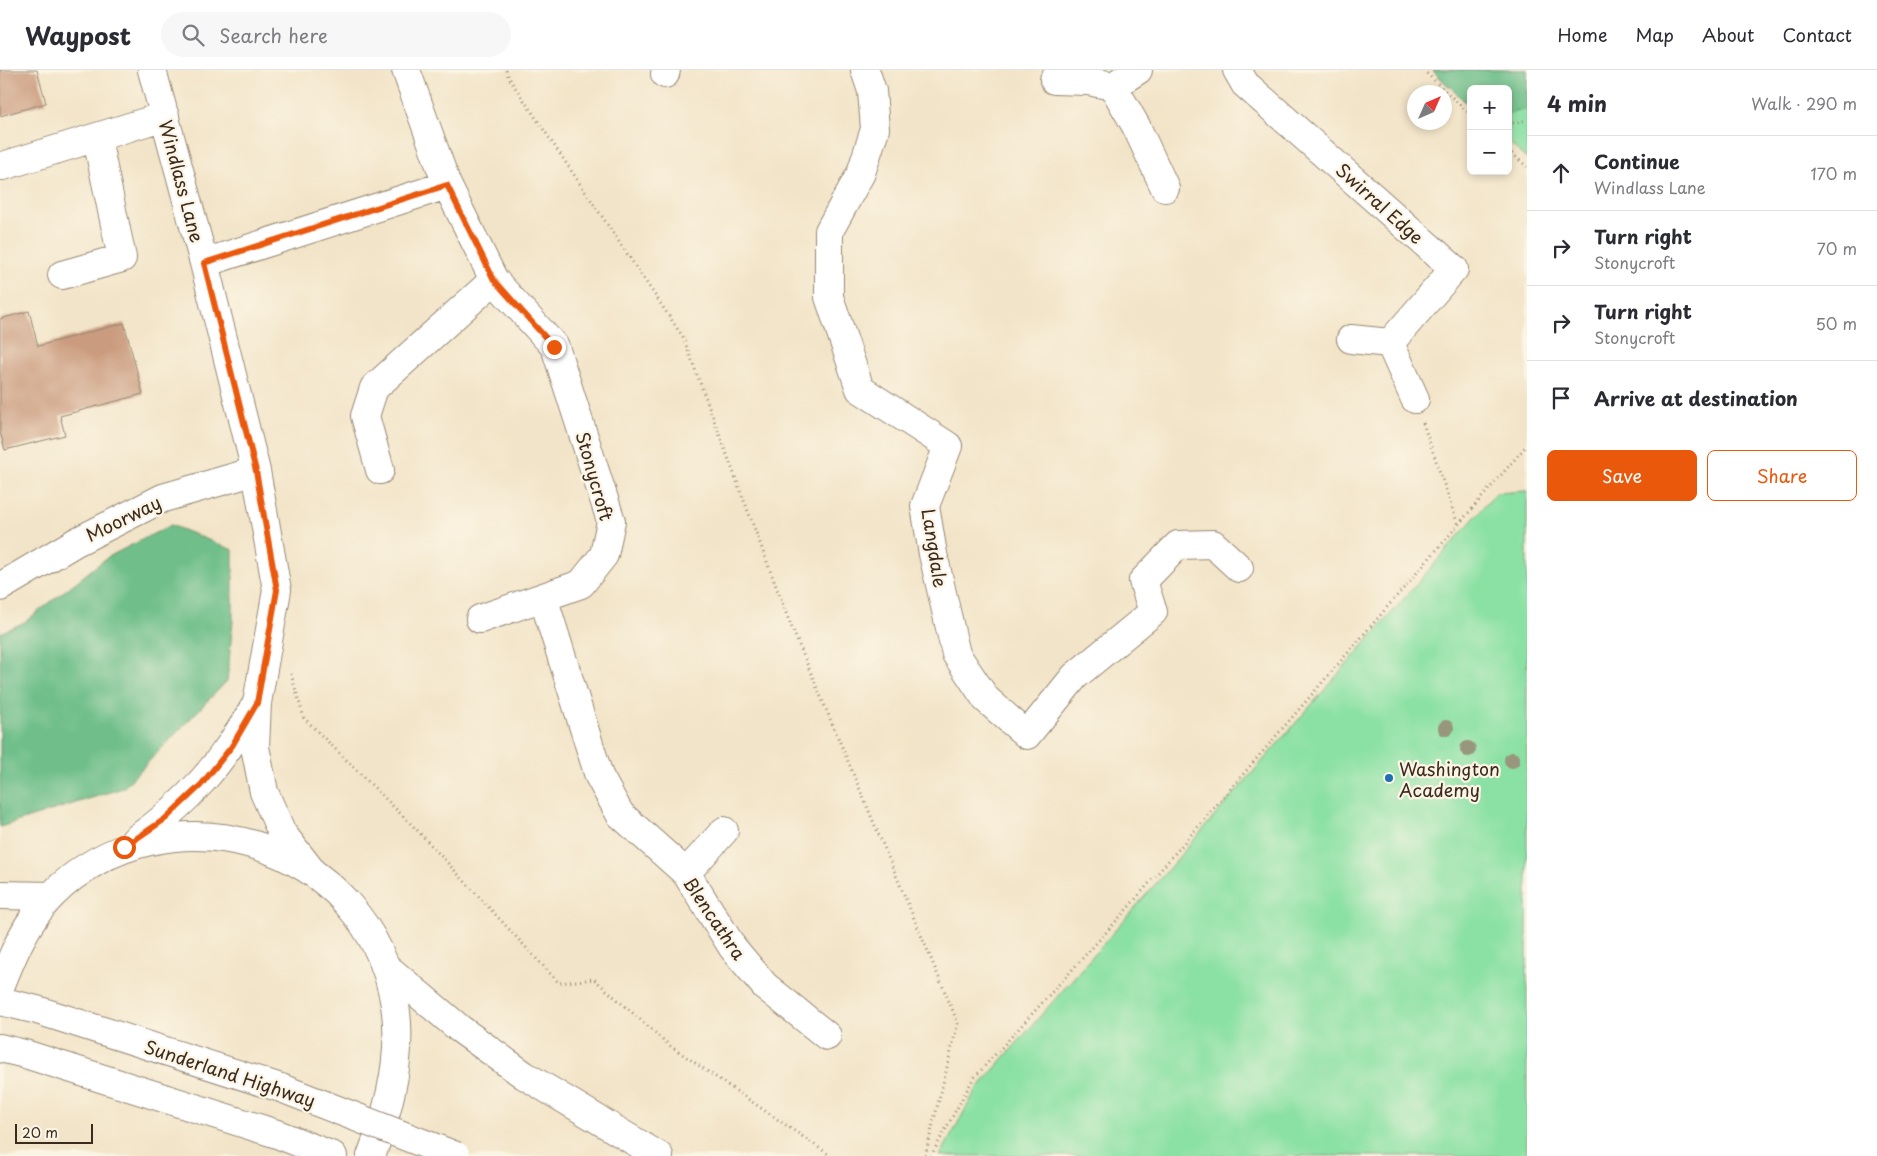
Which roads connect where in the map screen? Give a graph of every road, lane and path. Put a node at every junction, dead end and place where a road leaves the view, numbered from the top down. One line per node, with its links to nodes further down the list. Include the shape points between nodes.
1 (152, 70): 11 (main road, Windlass Lane)
2 (406, 70): 18 (main road, Stonycroft)
3 (506, 70): 52 (path, via 683,337 789,621 958,1023)
4 (865, 70): 30 (main road, Langdale, via 872,91 875,129 861,173 828,231 829,297 860,389 948,446 925,506 956,654 986,699 1027,735 1075,676 1153,612 1143,581 1178,545 1213,544)
5 (1138, 70): 9 (main road)
6 (1237, 70): 24 (main road, Swirral Edge, via 1245,84 1454,269)
7 (1423, 70): 10 (path)
8 (1054, 80): 9 (main road)
9 (1113, 86): 19 (main road)
10 (1467, 112)
11 (165, 116): 14 (main road); 20 (main road, Windlass Lane)
12 (1527, 120): 13 (path)
13 (1512, 123)
14 (97, 139): 16 (main road); 21 (main road, via 122,258)
15 (1512, 154): 17 (path)
16 (3, 166)
17 (1527, 167)
18 (447, 185): 20 (main road); 22 (main road, Stonycroft)
19 (1165, 188)
20 (204, 263): 28 (main road, Windlass Lane)
21 (62, 275)
22 (494, 280): 27 (main road, via 374,388 365,416); 32 (main road, Stonycroft, via 554,347 611,521 604,555 581,584)
23 (1351, 339): 24 (main road)
24 (1390, 343): 25 (main road)
25 (1415, 399): 29 (path)
26 (1527, 446): 29 (path)
27 (380, 470)
28 (256, 471): 31 (main road, Moorway, via 163,498 76,542); 35 (main road, Windlass Lane, via 277,590)
29 (1458, 525): 53 (path, via 1120,917 973,1079)
30 (1239, 568)
31 (0, 587)
32 (543, 597): 33 (main road, Stonycroft); 39 (main road, Blencathra, via 599,776 620,814)
33 (480, 619)
34 (288, 668): 51 (path, via 304,718 417,830 559,983 594,978 669,1044)
35 (257, 703): 37 (main road, Windlass Lane, via 232,746 201,785 165,819); 38 (main road, Windlass Lane, via 255,748 264,792 282,833)
36 (724, 831): 39 (main road)
37 (124, 847): 38 (main road, via 161,838 200,835 238,839 275,851); 41 (main road, via 85,868)
38 (310, 869): 42 (main road, via 341,896 367,929)
39 (686, 873): 45 (main road, Blencathra, via 733,948 765,986)
40 (0, 895): 41 (main road)
41 (52, 896): 43 (main road, via 18,943)
42 (385, 966): 48 (main road, via 395,1004 398,1044 390,1092); 50 (main road, via 460,1029 524,1075)
43 (0, 987)
44 (0, 1001): 49 (main road, Sunderland Highway, bridge, via 281,1088)
45 (827, 1036)
46 (12, 1051): 47 (main road, via 277,1134)
47 (333, 1156)
48 (371, 1156)
49 (456, 1156)
50 (659, 1156)
51 (831, 1156)
52 (925, 1156)
53 (931, 1156)

